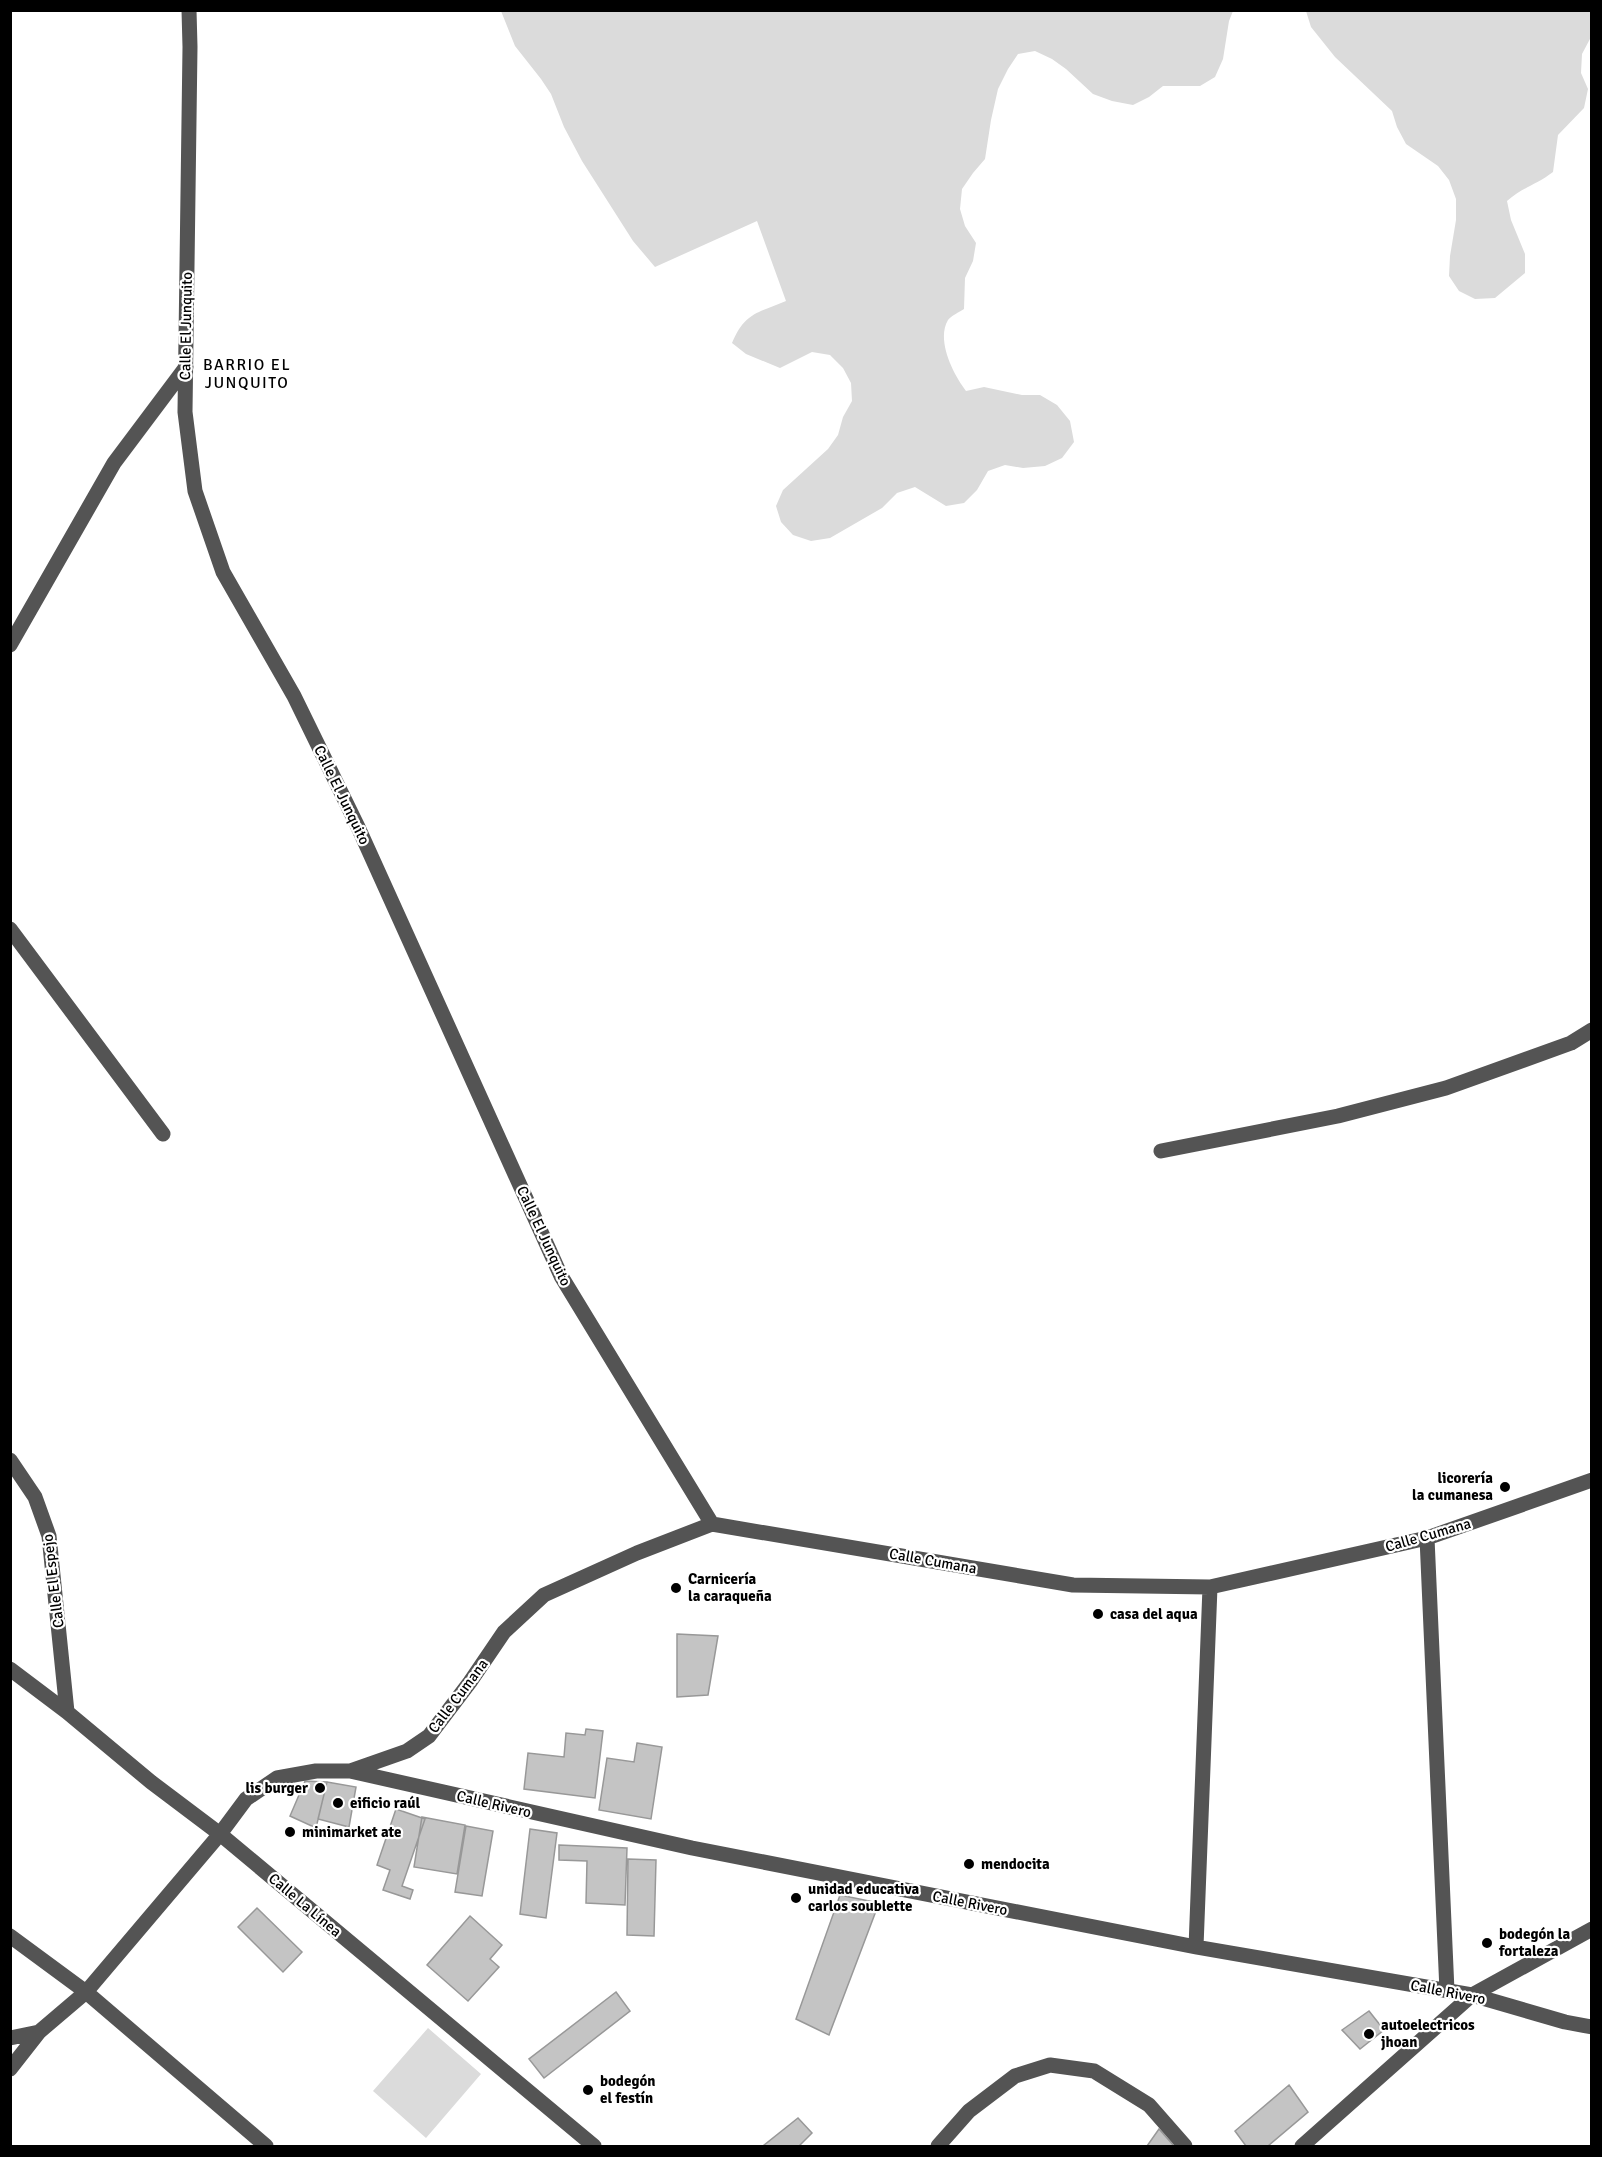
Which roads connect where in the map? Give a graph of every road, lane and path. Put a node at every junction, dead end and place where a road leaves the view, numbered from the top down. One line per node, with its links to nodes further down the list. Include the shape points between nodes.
1 (189, 10): 2 (street, Calle El Junquito)
2 (186, 367): 3 (street, via 114,463); 10 (street, Calle El Junquito, via 185,412 195,491 223,572 294,696 353,817 561,1276)
3 (10, 645)
4 (10, 929): 6 (street)
5 (1592, 1030): 7 (street, via 1570,1043 1446,1088 1338,1116)
6 (164, 1134)
7 (1161, 1151)
8 (10, 1460): 14 (street, Calle El Espejo, via 35,1497 49,1536)
9 (1592, 1480): 11 (street, Calle Cumana)
10 (712, 1524): 12 (street, Calle Cumana, via 1073,1585); 15 (street, Calle Cumana, via 544,1595 504,1632 429,1736 407,1751)
11 (1427, 1538): 12 (street, Calle Cumana); 20 (street)
12 (1210, 1587): 19 (street)
13 (10, 1669): 14 (street, Calle La Línea)
14 (67, 1712): 16 (street, Calle La Línea)
15 (350, 1771): 16 (street, via 316,1771 277,1778 246,1799); 19 (street, Calle Rivero, via 692,1848)
16 (220, 1834): 21 (street); 28 (street, Calle La Línea)
17 (1592, 1929): 22 (street)
18 (10, 1936): 21 (street)
19 (1196, 1947): 20 (street, Calle Rivero)
20 (1447, 1991): 22 (street, Calle Rivero)
21 (86, 1992): 24 (street); 27 (street)
22 (1472, 1995): 23 (street, Calle Rivero); 31 (street)
23 (1592, 2027)
24 (39, 2032): 25 (street); 26 (street)
25 (10, 2038)
26 (10, 2069)
27 (266, 2146)
28 (594, 2146)
29 (938, 2146): 30 (street, via 969,2111 1015,2076 1050,2065 1094,2071 1149,2105)
30 (1185, 2146)
31 (1302, 2146)

